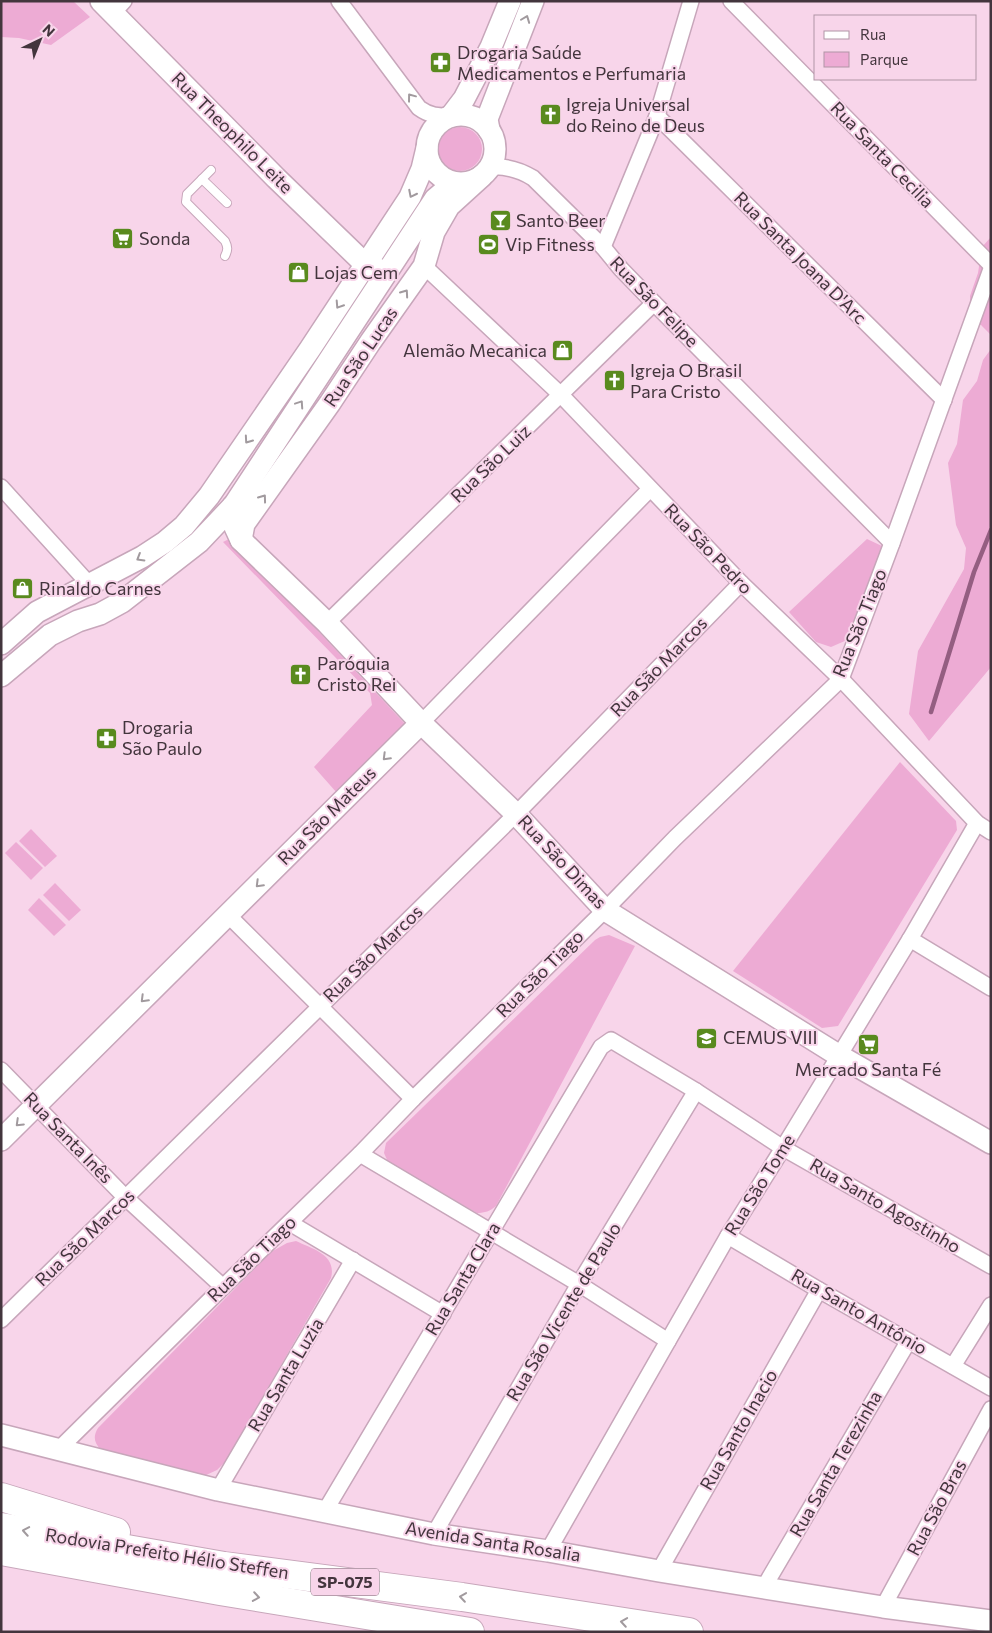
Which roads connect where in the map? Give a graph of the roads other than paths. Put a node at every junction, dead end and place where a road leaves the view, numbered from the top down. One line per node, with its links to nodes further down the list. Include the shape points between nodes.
1 (339, 1): 7 (street)
2 (510, 1): 8 (street, via 491,47)
3 (533, 1): 10 (street, one-way to 3, via 487,118)
4 (691, 1): 9 (street)
5 (731, 1): 21 (street, Rua Santa Cecilia)
6 (113, 5): 19 (street, Rua Theophilo Leite, via 276,178)
7 (351, 7): 8 (street, one-way to 7, via 434,116 419,108)
8 (452, 116): 10 (street, via 472,117); 11 (street, via 434,128)
9 (657, 116): 16 (street); 24 (street, Rua Santa Joana D'Arc)
10 (489, 130): 13 (street, via 495,150)
11 (427, 148): 13 (street, via 430,165 439,176 447,180); 19 (street, one-way to 19, via 410,198)
12 (211, 170): 14 (lane)
13 (479, 175): 16 (street, Rua São Felipe, via 508,168 522,171 534,178); 18 (street, via 439,195); 20 (street, Rua São Lucas, via 445,212 434,232)
14 (202, 179): 15 (lane); 17 (lane, via 187,194 186,202 228,246)
15 (227, 203)
16 (603, 247): 22 (street, Rua São Felipe)
17 (225, 256)
18 (396, 261): 19 (street, via 384,269); 27 (street, one-way to 18)
19 (365, 264): 31 (street, one-way to 31, via 209,496 184,526 142,557)
20 (424, 266): 23 (street, Rua São Pedro); 28 (street, Rua São Lucas, one-way to 20, via 244,524)
21 (991, 267): 24 (street, Rua São Tiago)
22 (654, 303): 23 (street, Rua São Luiz); 30 (street, Rua São Felipe)
23 (561, 395): 26 (street, Rua São Pedro); 33 (street, Rua São Luiz)
24 (944, 400): 30 (street, Rua São Tiago)
25 (1, 487): 31 (street)
26 (650, 489): 32 (street, Rua São Pedro); 39 (street, Rua São Mateus)
27 (233, 506): 28 (street, via 234,527); 29 (street)
28 (241, 540): 29 (street, via 222,535); 33 (street, Rua São Dimas)
29 (199, 542): 34 (street, via 122,602)
30 (892, 543): 38 (street, Rua São Tiago)
31 (89, 584): 34 (street, via 95,599 92,606); 35 (street, via 37,612)
32 (741, 584): 38 (street, Rua São Pedro); 40 (street, Rua São Marcos)
33 (327, 623): 39 (street, Rua São Dimas)
34 (56, 631): 37 (street)
35 (9, 638): 36 (street, via 9,644)
36 (1, 653)
37 (1, 676)
38 (841, 679): 41 (street, Rua São Pedro); 43 (street, Rua São Tiago)
39 (421, 723): 40 (street, Rua São Dimas); 44 (street, Rua São Mateus, one-way to 44)
40 (516, 814): 43 (street, Rua São Dimas); 47 (street, Rua São Marcos)
41 (976, 823): 42 (street, Rua São Pedro); 45 (street, Rua São Tome)
42 (991, 832)
43 (605, 910): 49 (street, Rua São Dimas); 52 (street, Rua São Tiago)
44 (228, 915): 47 (street); 53 (street, Rua São Mateus, one-way to 53)
45 (910, 939): 46 (street); 49 (street, Rua São Tome)
46 (991, 988)
47 (321, 1006): 52 (street); 58 (street, Rua São Marcos)
48 (601, 1047): 51 (street, Rua Santo Agostinho, via 611,1040); 60 (street, Rua Santa Clara)
49 (838, 1055): 55 (street, Rua São Dimas); 56 (street, Rua São Tome)
50 (1, 1070): 53 (street, Rua Santa Inês)
51 (696, 1091): 56 (street, Rua Santo Agostinho); 64 (street, Rua São Vicente de Paulo)
52 (413, 1099): 57 (street, Rua São Tiago)
53 (37, 1106): 54 (street, Rua São Mateus, one-way to 54); 58 (street, Rua Santa Inês)
54 (1, 1140)
55 (991, 1143)
56 (783, 1148): 61 (street, Rua São Tome); 63 (street, Rua Santo Agostinho)
57 (360, 1154): 59 (street, Rua São Tiago); 60 (street)
58 (126, 1198): 65 (street, Rua Santa Inês); 69 (street, Rua São Marcos)
59 (290, 1223): 62 (street); 65 (street, Rua São Tiago)
60 (492, 1232): 64 (street); 68 (street, Rua Santa Clara)
61 (728, 1236): 66 (street, Rua Santo Antônio); 70 (street, Rua São Tome)
62 (353, 1260): 68 (street); 77 (street, Rua Santa Luzia)
63 (991, 1266)
64 (579, 1284): 70 (street); 81 (street, Rua São Vicente de Paulo)
65 (222, 1287): 76 (street, Rua São Tiago)
66 (819, 1290): 71 (street, Rua Santo Antônio); 85 (street, Rua Santo Inacio)
67 (991, 1305): 72 (street)
68 (443, 1314): 79 (street, Rua Santa Clara)
69 (1, 1320)
70 (668, 1340): 83 (street, Rua São Tome)
71 (908, 1342): 72 (street, Rua Santo Antônio); 87 (street, Rua Santa Terezinha)
72 (953, 1366): 73 (street, Rua Santo Antônio)
73 (991, 1388)
74 (991, 1409): 88 (street, Rua São Bras)
75 (1, 1435): 76 (street, Avenida Santa Rosalia)
76 (58, 1450): 77 (street, Avenida Santa Rosalia)
77 (218, 1490): 79 (street, Avenida Santa Rosalia)
78 (1, 1497): 86 (highway)
79 (325, 1511): 81 (street, Avenida Santa Rosalia)
80 (1, 1527): 86 (highway, Rodovia Prefeito Hélio Steffen / SP-075, one-way to 80)
81 (434, 1534): 83 (street, Avenida Santa Rosalia)
82 (1, 1551): 86 (highway, Rodovia Prefeito Hélio Steffen / SP-075)
83 (548, 1551): 85 (street, Avenida Santa Rosalia)
84 (1, 1568): 86 (highway, via 68,1578)
85 (659, 1571): 87 (street, Avenida Santa Rosalia)
86 (222, 1578): 90 (highway, Rodovia Prefeito Hélio Steffen / SP-075, one-way to 90); 91 (highway, Rodovia Prefeito Hélio Steffen / SP-075, one-way to 86, via 462,1597)
87 (764, 1587): 88 (street, Avenida Santa Rosalia)
88 (884, 1607): 89 (street, Avenida Santa Rosalia)
89 (991, 1621)
90 (470, 1632)
91 (689, 1632)

